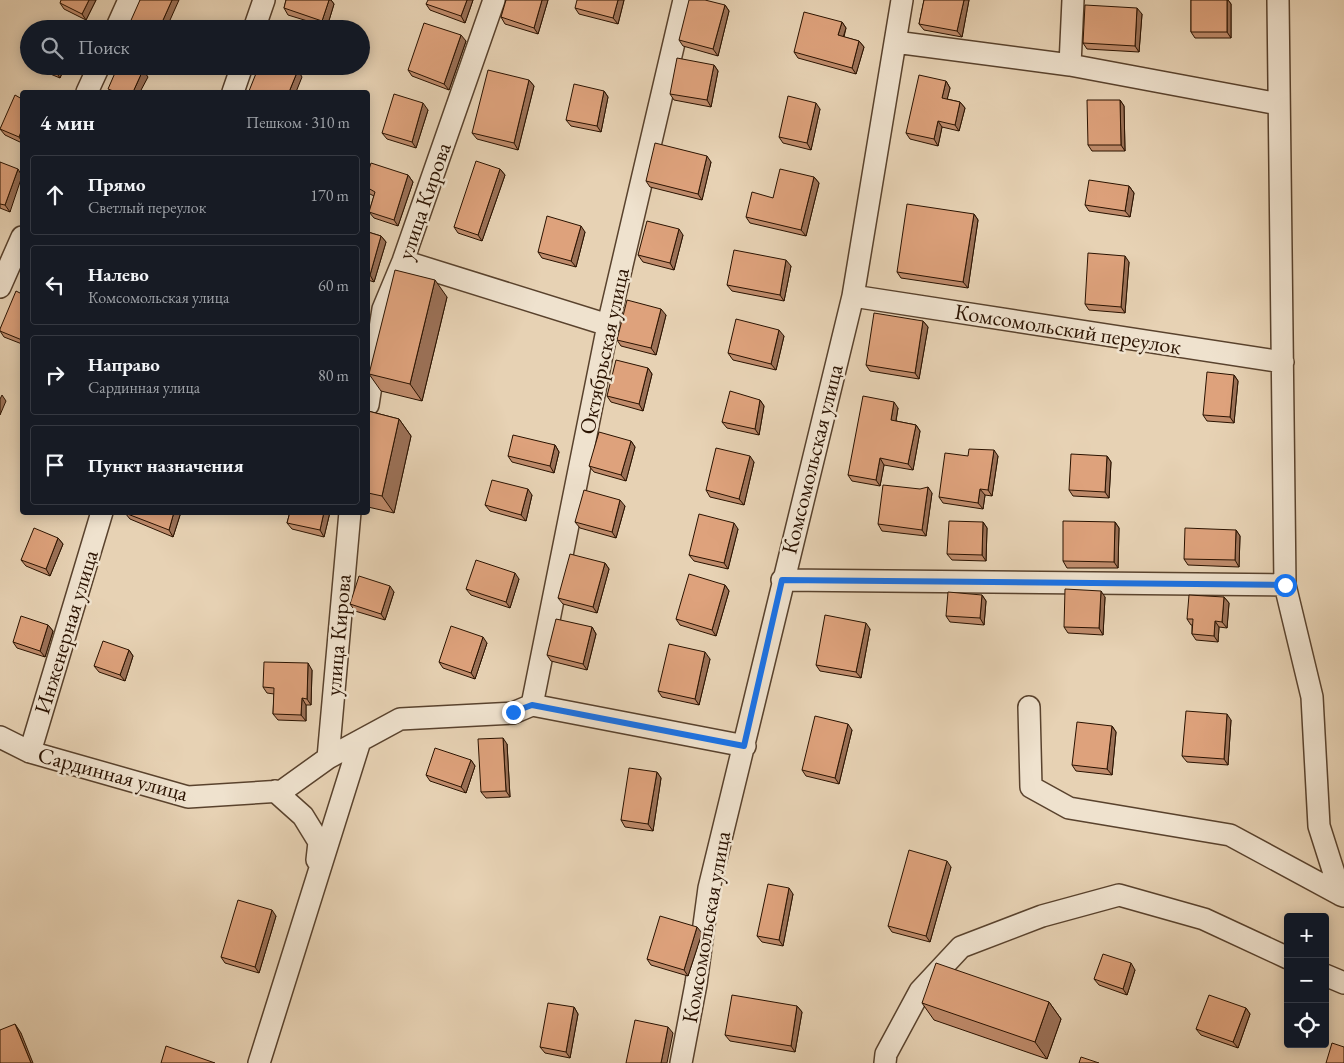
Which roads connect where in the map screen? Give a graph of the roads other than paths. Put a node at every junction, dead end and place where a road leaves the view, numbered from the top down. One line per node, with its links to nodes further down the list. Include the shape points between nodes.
1 (129, 0): 8 (street)
2 (264, 0): 9 (street)
3 (494, 0): 18 (street, улица Кирова)
4 (684, 0): 22 (street, Октябрьская улица)
5 (1073, 0): 11 (street)
6 (1278, 0): 16 (street)
7 (897, 1): 10 (street, Комсомольская улица)
8 (120, 20)
9 (257, 20)
10 (895, 42): 11 (street); 20 (street, Комсомольская улица)
11 (1070, 65): 16 (street)
12 (95, 75): 14 (street)
13 (239, 75): 15 (street)
14 (88, 90)
15 (234, 90)
16 (1279, 104): 23 (street)
17 (20, 242): 19 (street)
18 (403, 261): 21 (street, улица Кирова); 22 (street)
19 (0, 287)
20 (853, 296): 23 (street, Комсомольский переулок); 27 (street, Комсомольская улица)
21 (375, 307): 24 (street, улица Кирова)
22 (608, 325): 29 (street, Октябрьская улица)
23 (1283, 362): 28 (street)
24 (370, 377)
25 (101, 515): 34 (street, Инженерная улица)
26 (350, 515): 35 (street, улица Кирова)
27 (782, 580): 28 (street); 33 (street, Комсомольская улица)
28 (1285, 585): 38 (street, via 1312,697 1319,826)
29 (532, 705): 32 (street, Сардинная улица, via 513,712 400,720); 33 (street, Сардинная улица)
30 (1029, 707): 38 (street, via 1031,786 1069,808 1230,835)
31 (0, 737): 34 (street, Сардинная улица)
32 (360, 741): 35 (street, Сардинная улица); 37 (street)
33 (744, 746): 43 (street, Комсомольская улица, via 709,888)
34 (30, 752): 36 (street, Сардинная улица, via 188,797)
35 (328, 758): 36 (street, Сардинная улица, via 282,791)
36 (275, 791): 37 (street, via 303,816 320,842)
37 (314, 882): 42 (street)
38 (1343, 896)
39 (1284, 956): 44 (street, via 1204,919 1119,895 1042,916 961,947 920,991 886,1054)
40 (1329, 977): 41 (street)
41 (1344, 983)
42 (259, 1063)
43 (681, 1063)
44 (885, 1063)

